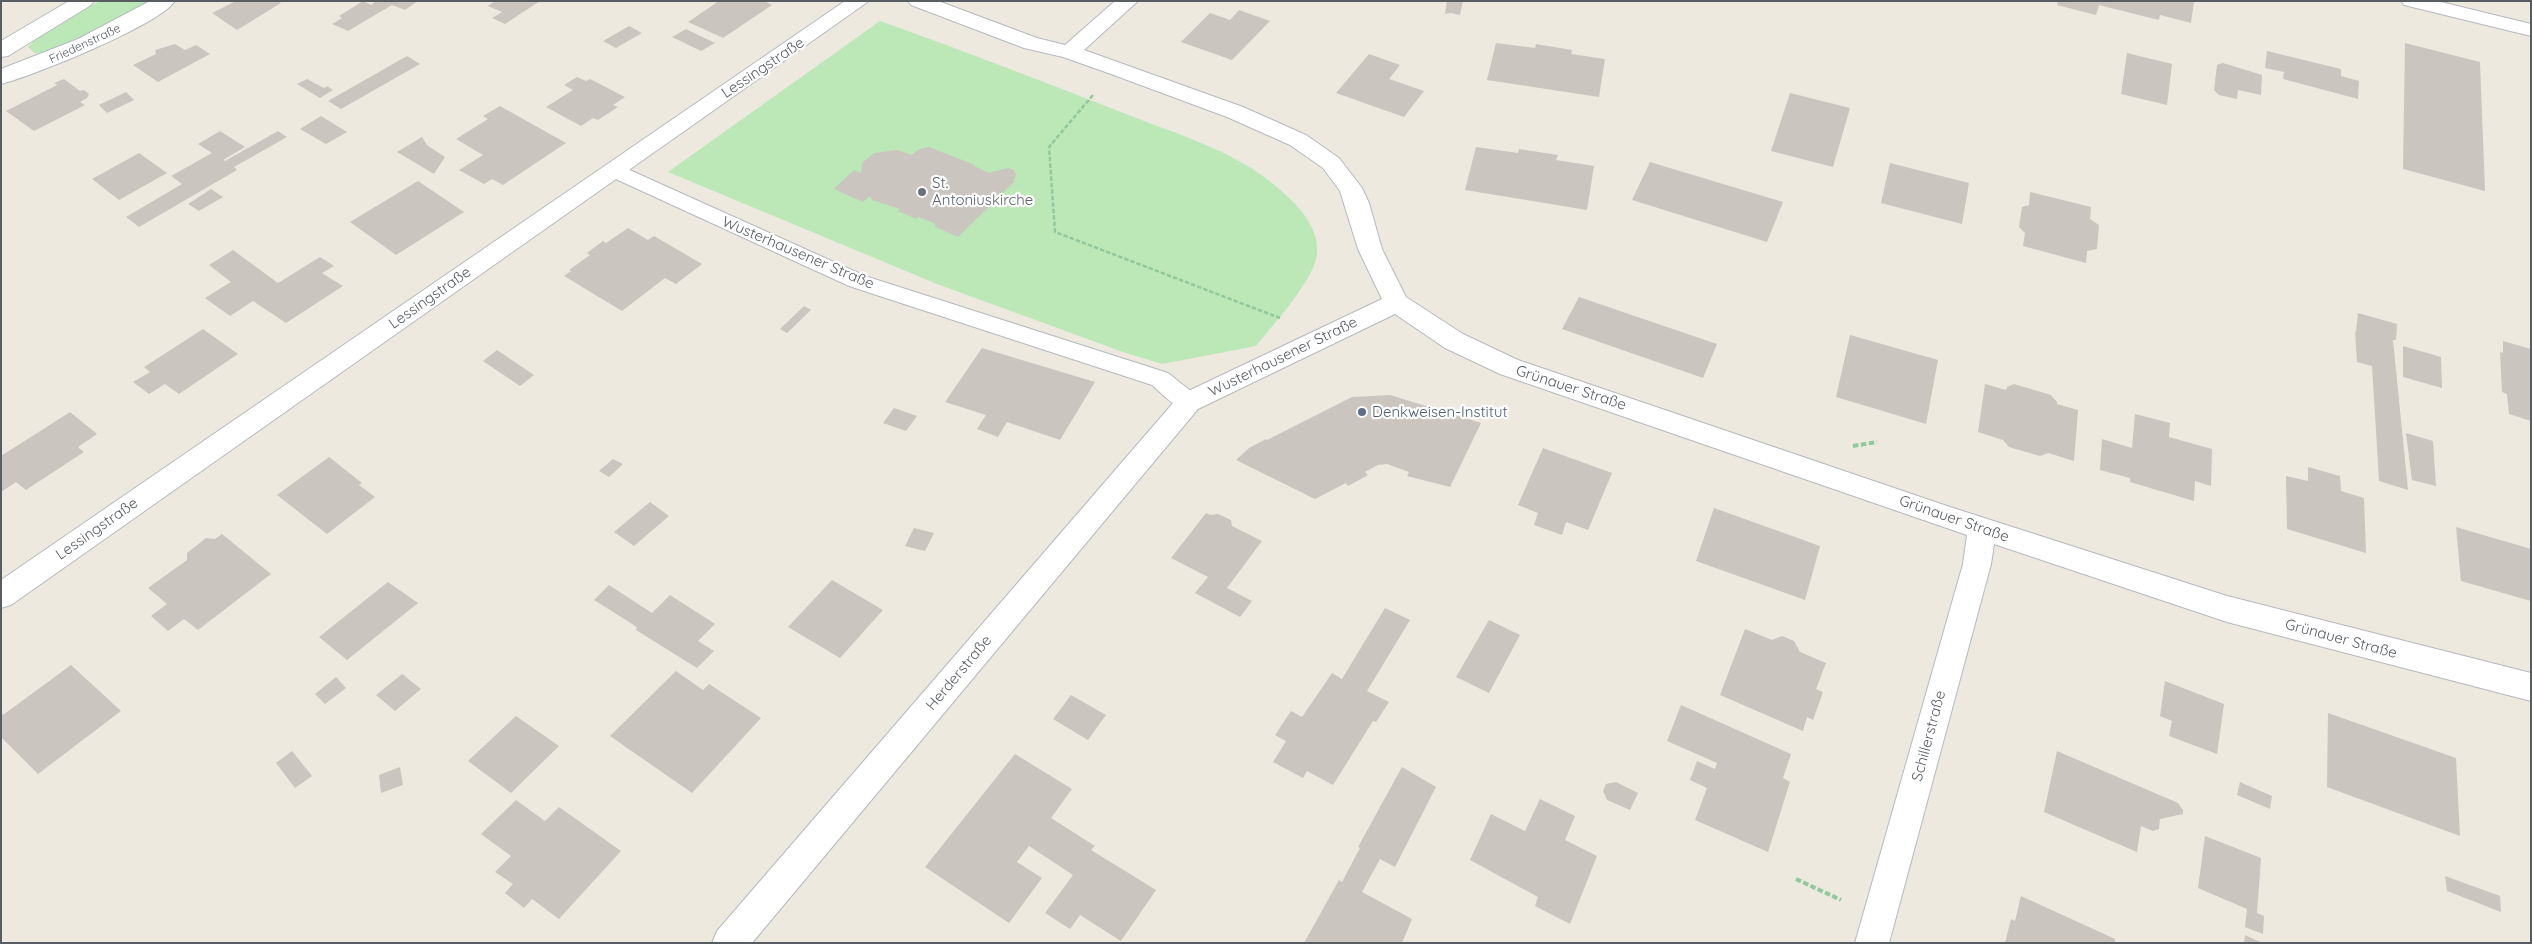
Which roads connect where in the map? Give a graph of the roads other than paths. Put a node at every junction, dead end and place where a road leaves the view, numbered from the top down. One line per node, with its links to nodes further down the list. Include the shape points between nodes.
1 (84, 1): 8 (street)
2 (165, 1): 10 (street, Friedenstraße, via 128,24 65,55)
3 (859, 1): 11 (street, Lessingstraße)
4 (918, 1): 9 (street, via 1031,43)
5 (1128, 1): 9 (street)
6 (2411, 1): 7 (street)
7 (2531, 30)
8 (2, 50)
9 (1069, 52): 12 (street, via 1268,126 1298,140 1331,163 1357,203 1370,250)
10 (1, 77)
11 (614, 170): 13 (lane, Wusterhausener Straße, via 857,281 1160,379); 15 (street, Lessingstraße)
12 (1396, 303): 13 (street, Wusterhausener Straße); 14 (street, Grünauer Straße, via 1454,341 1509,367)
13 (1189, 402): 18 (street, Herderstraße)
14 (1982, 529): 16 (street, Grünauer Straße, via 2227,608); 17 (street, Schillerstraße, via 1971,587)
15 (1, 596)
16 (2531, 687)
17 (1875, 930)
18 (729, 943)

